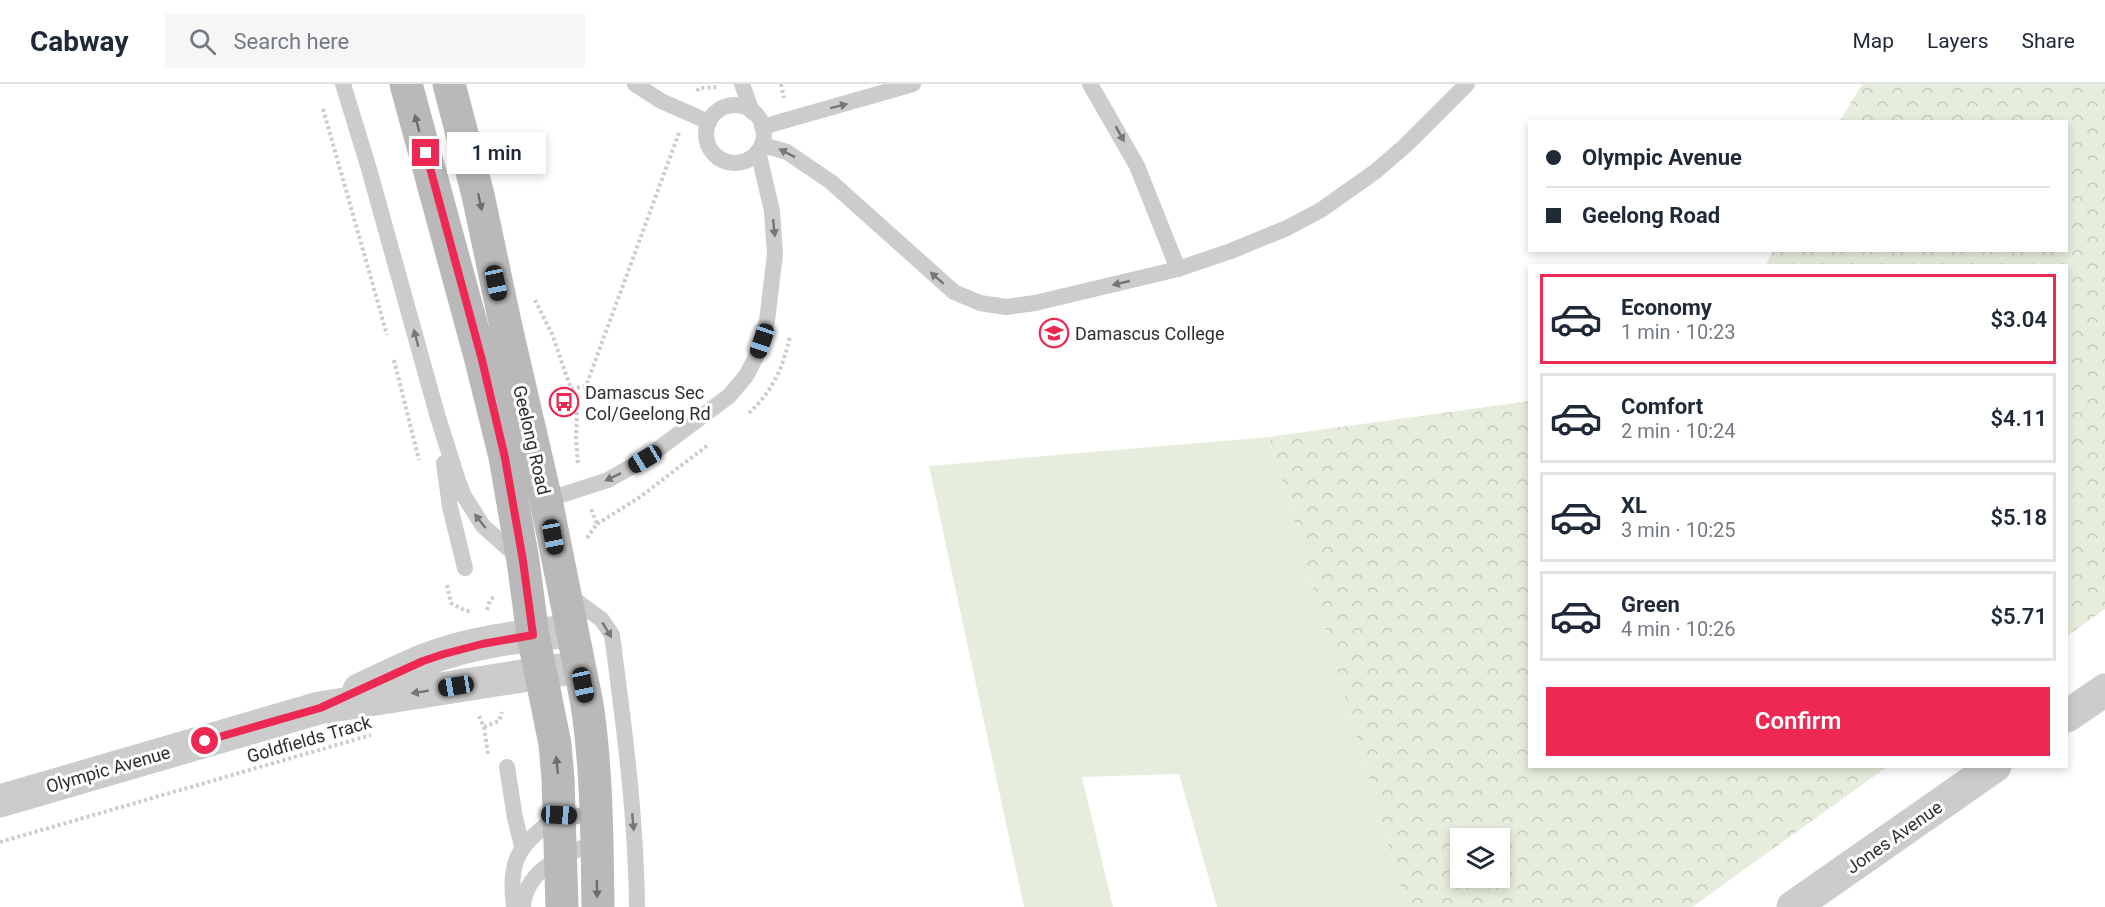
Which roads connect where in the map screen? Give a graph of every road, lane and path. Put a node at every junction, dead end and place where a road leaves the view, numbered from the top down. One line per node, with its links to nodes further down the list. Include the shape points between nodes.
1 (344, 84): 19 (lane, one-way to 1)
2 (406, 84): 24 (main road, Geelong Road, one-way to 2, via 482,360)
3 (449, 84): 22 (main road, Geelong Road, one-way to 22, via 478,195)
4 (635, 84): 11 (lane)
5 (913, 84): 13 (lane, one-way to 5)
6 (1090, 84): 15 (lane, one-way to 15, via 1137,166)
7 (1467, 84): 15 (lane, via 1393,156 1321,210 1278,231)
8 (734, 85): 10 (lane); 11 (path, via 699,88)
9 (322, 106): 16 (path)
10 (752, 112): 12 (lane, via 732,105 718,110); 13 (lane)
11 (689, 114): 12 (lane); 18 (path, via 678,134 586,386)
12 (709, 122): 14 (lane, via 708,144 717,157 742,162)
13 (762, 127): 14 (lane)
14 (760, 148): 15 (lane, one-way to 14, via 1035,303 1006,307 980,303 941,282 831,182 787,152); 21 (lane, one-way to 21, via 772,211 774,274 762,341 752,367 729,396 645,459 608,480)
15 (1178, 269)
16 (390, 344)
17 (393, 354): 20 (path)
18 (571, 389)
19 (437, 414): 24 (lane, one-way to 19, via 483,526 472,511); 25 (lane, via 450,507)
20 (420, 463)
21 (582, 489): 22 (lane); 23 (path, via 597,524)
22 (546, 500): 27 (main road, Geelong Road)
23 (585, 546)
24 (523, 561): 30 (main road, Geelong Road)
25 (465, 568)
26 (446, 580): 28 (path, via 451,603 466,611 486,613 490,600)
27 (564, 592): 29 (main road, Geelong Road); 51 (lane, one-way to 51, via 602,621 612,635 627,748)
28 (497, 594)
29 (571, 631): 30 (street, Olympic Avenue); 31 (main road, Geelong Road)
30 (533, 635): 32 (main road, Geelong Road); 34 (street, Olympic Avenue, via 423,661)
31 (579, 667): 32 (street, Olympic Avenue); 43 (main road, Geelong Road, via 592,738)
32 (540, 673): 34 (street, Olympic Avenue, one-way to 34); 42 (main road, Geelong Road, one-way to 32, via 555,744)
33 (2105, 690): 37 (street)
34 (320, 708): 41 (street, Olympic Avenue)
35 (504, 708): 36 (path, via 499,721 484,727)
36 (476, 711)
37 (2068, 715)
38 (376, 734): 44 (path, Goldfields Track)
39 (507, 766): 45 (lane)
40 (1992, 768): 52 (street, Jones Avenue)
41 (0, 801)
42 (559, 815): 43 (lane); 45 (lane); 46 (main road, Geelong Road)
43 (596, 829): 46 (lane); 50 (main road, Geelong Road, one-way to 50)
44 (0, 842)
45 (522, 846): 47 (lane, via 512,871)
46 (560, 858): 48 (lane, via 532,879 525,890); 49 (main road, Geelong Road)
47 (514, 907)
48 (523, 907)
49 (562, 907)
50 (598, 907)
51 (637, 907)
52 (1793, 907)

